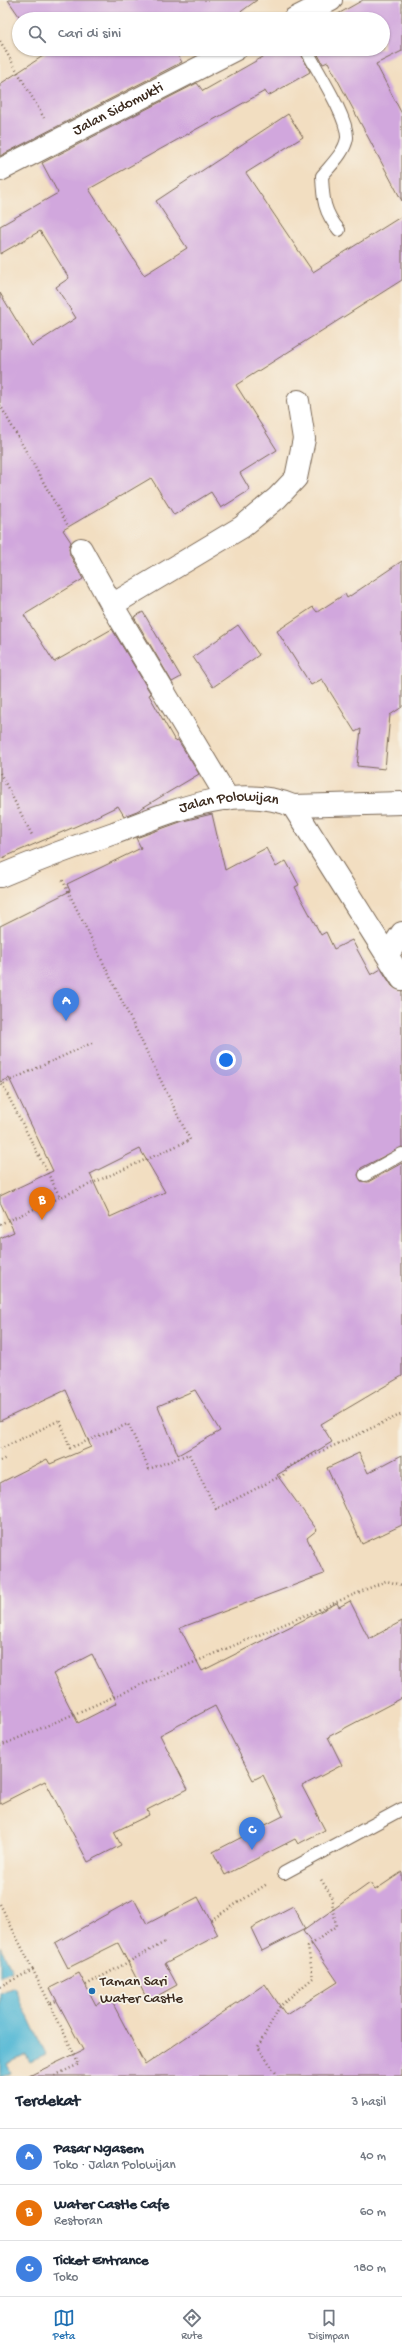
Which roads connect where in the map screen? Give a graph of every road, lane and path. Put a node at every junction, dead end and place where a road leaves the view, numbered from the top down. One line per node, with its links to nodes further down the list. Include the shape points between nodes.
1 (332, 0): 2 (street)
2 (308, 12)
3 (0, 41): 6 (path)
4 (222, 56): 6 (street, Jalan Sidomukti)
5 (310, 56): 8 (lane, via 344,120 347,138 341,153 322,176 322,197 328,217)
6 (58, 140): 7 (street, Jalan Sidomukti)
7 (0, 170)
8 (339, 230)
9 (298, 401): 12 (street, via 304,440 296,478 277,498 242,527)
10 (0, 405): 11 (path)
11 (81, 549): 12 (street)
12 (112, 605): 14 (street)
13 (0, 773): 17 (path)
14 (228, 799): 16 (street, Jalan Polowijan, via 277,799); 17 (street, Jalan Polowijan, via 182,808)
15 (402, 803): 16 (street)
16 (293, 806): 20 (street, Jalan Polowijan)
17 (46, 857): 18 (street, Jalan Polowijan); 26 (path, via 59,873 190,1140)
18 (0, 876)
19 (402, 933): 20 (street)
20 (388, 954): 21 (street, Jalan Polowijan)
21 (402, 979)
22 (94, 1042): 23 (path)
23 (1, 1085): 26 (path)
24 (402, 1154): 25 (lane)
25 (365, 1175)
26 (60, 1198): 27 (path)
27 (0, 1224)
28 (402, 1414): 29 (path, via 290,1466 283,1475 216,1509 189,1454 149,1469 128,1424 70,1448 60,1420)
29 (0, 1448)
30 (6, 1458): 31 (path)
31 (0, 1461)
32 (402, 1585): 34 (path, via 386,1581)
33 (160, 1670): 34 (path)
34 (162, 1676): 35 (path)
35 (0, 1746)
36 (402, 1809): 37 (lane)
37 (308, 1860): 38 (lane); 48 (path, via 332,1895 336,1926 308,1947 313,1978 280,2006 258,2046)
38 (284, 1872): 40 (path)
39 (0, 1904): 42 (path)
40 (211, 1920)
41 (167, 1941): 44 (path)
42 (33, 1970): 43 (path); 46 (path)
43 (0, 1986)
44 (86, 1986)
45 (56, 2001): 46 (path)
46 (50, 2004): 47 (path, via 79,2064)
47 (54, 2076)
48 (278, 2076)

